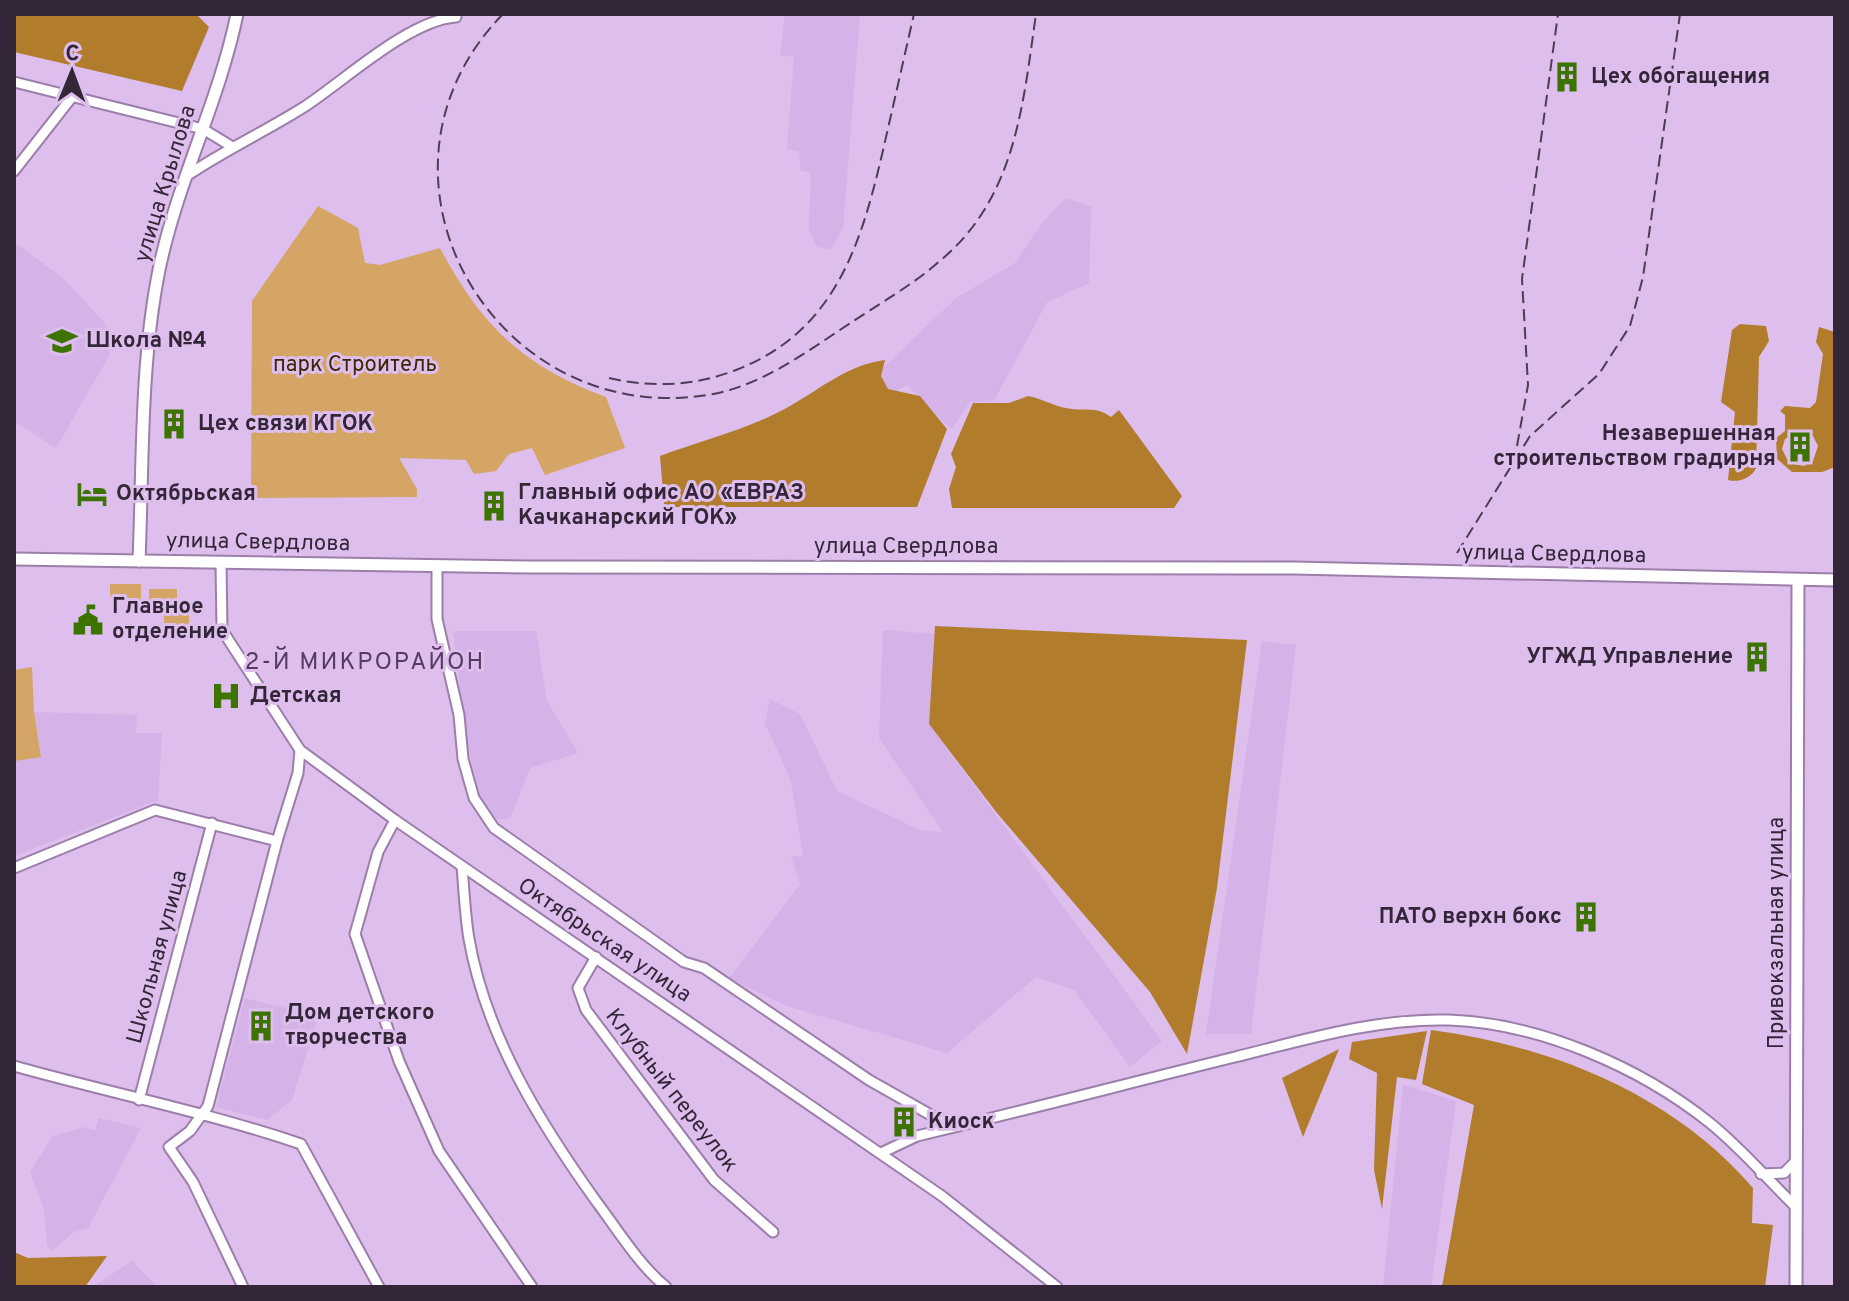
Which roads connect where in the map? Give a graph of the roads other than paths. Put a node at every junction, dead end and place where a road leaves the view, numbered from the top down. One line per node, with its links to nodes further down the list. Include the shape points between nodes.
1 (237, 14): 5 (main road, улица Крылова)
2 (456, 14): 6 (street, via 427,24 295,112)
3 (14, 82): 4 (street)
4 (72, 97): 5 (street); 7 (street)
5 (203, 129): 6 (street); 8 (main road, улица Крылова)
6 (231, 146): 8 (street)
7 (14, 171)
8 (188, 175): 10 (main road, улица Крылова, via 169,229 153,310 145,377)
9 (14, 559): 10 (main road, улица Свердлова)
10 (139, 561): 11 (main road, улица Свердлова)
11 (221, 563): 12 (main road, улица Свердлова); 15 (street, Октябрьская улица, via 222,630)
12 (437, 566): 13 (main road, улица Свердлова, via 1278,568); 25 (street, via 437,619 459,715 463,759 474,798 494,828 684,962 704,968 869,1080)
13 (1798, 580): 14 (main road, улица Свердлова); 27 (main road, Привокзальная улица)
14 (1835, 580)
15 (300, 750): 16 (street, Октябрьская улица); 18 (street)
16 (395, 820): 19 (street, Октябрьская улица); 33 (street, via 378,852 355,934 399,1061 439,1151)
17 (212, 823): 18 (street); 20 (street, via 155,810); 23 (street, Школьная улица)
18 (277, 841): 24 (street, via 208,1106)
19 (462, 866): 21 (street, Октябрьская улица); 34 (street, via 469,939 503,1049 564,1156)
20 (14, 868)
21 (596, 957): 26 (street, Октябрьская улица); 30 (street, Клубный переулок, via 578,988 586,1010 714,1180)
22 (14, 1066): 23 (street)
23 (139, 1100): 24 (street)
24 (200, 1114): 31 (street, via 190,1131 169,1147 193,1182); 32 (street, via 301,1144)
25 (952, 1127): 26 (street); 28 (street, via 1336,1032 1451,1020 1544,1038 1641,1079 1710,1123)
26 (881, 1153): 35 (street, Октябрьская улица)
27 (1797, 1160): 28 (street, via 1784,1173); 29 (main road, Привокзальная улица)
28 (1761, 1174): 29 (street)
29 (1797, 1208): 36 (main road, Привокзальная улица)
30 (773, 1232)
31 (243, 1287)
32 (379, 1287)
33 (532, 1287)
34 (666, 1287)
35 (1057, 1287)
36 (1796, 1287)

